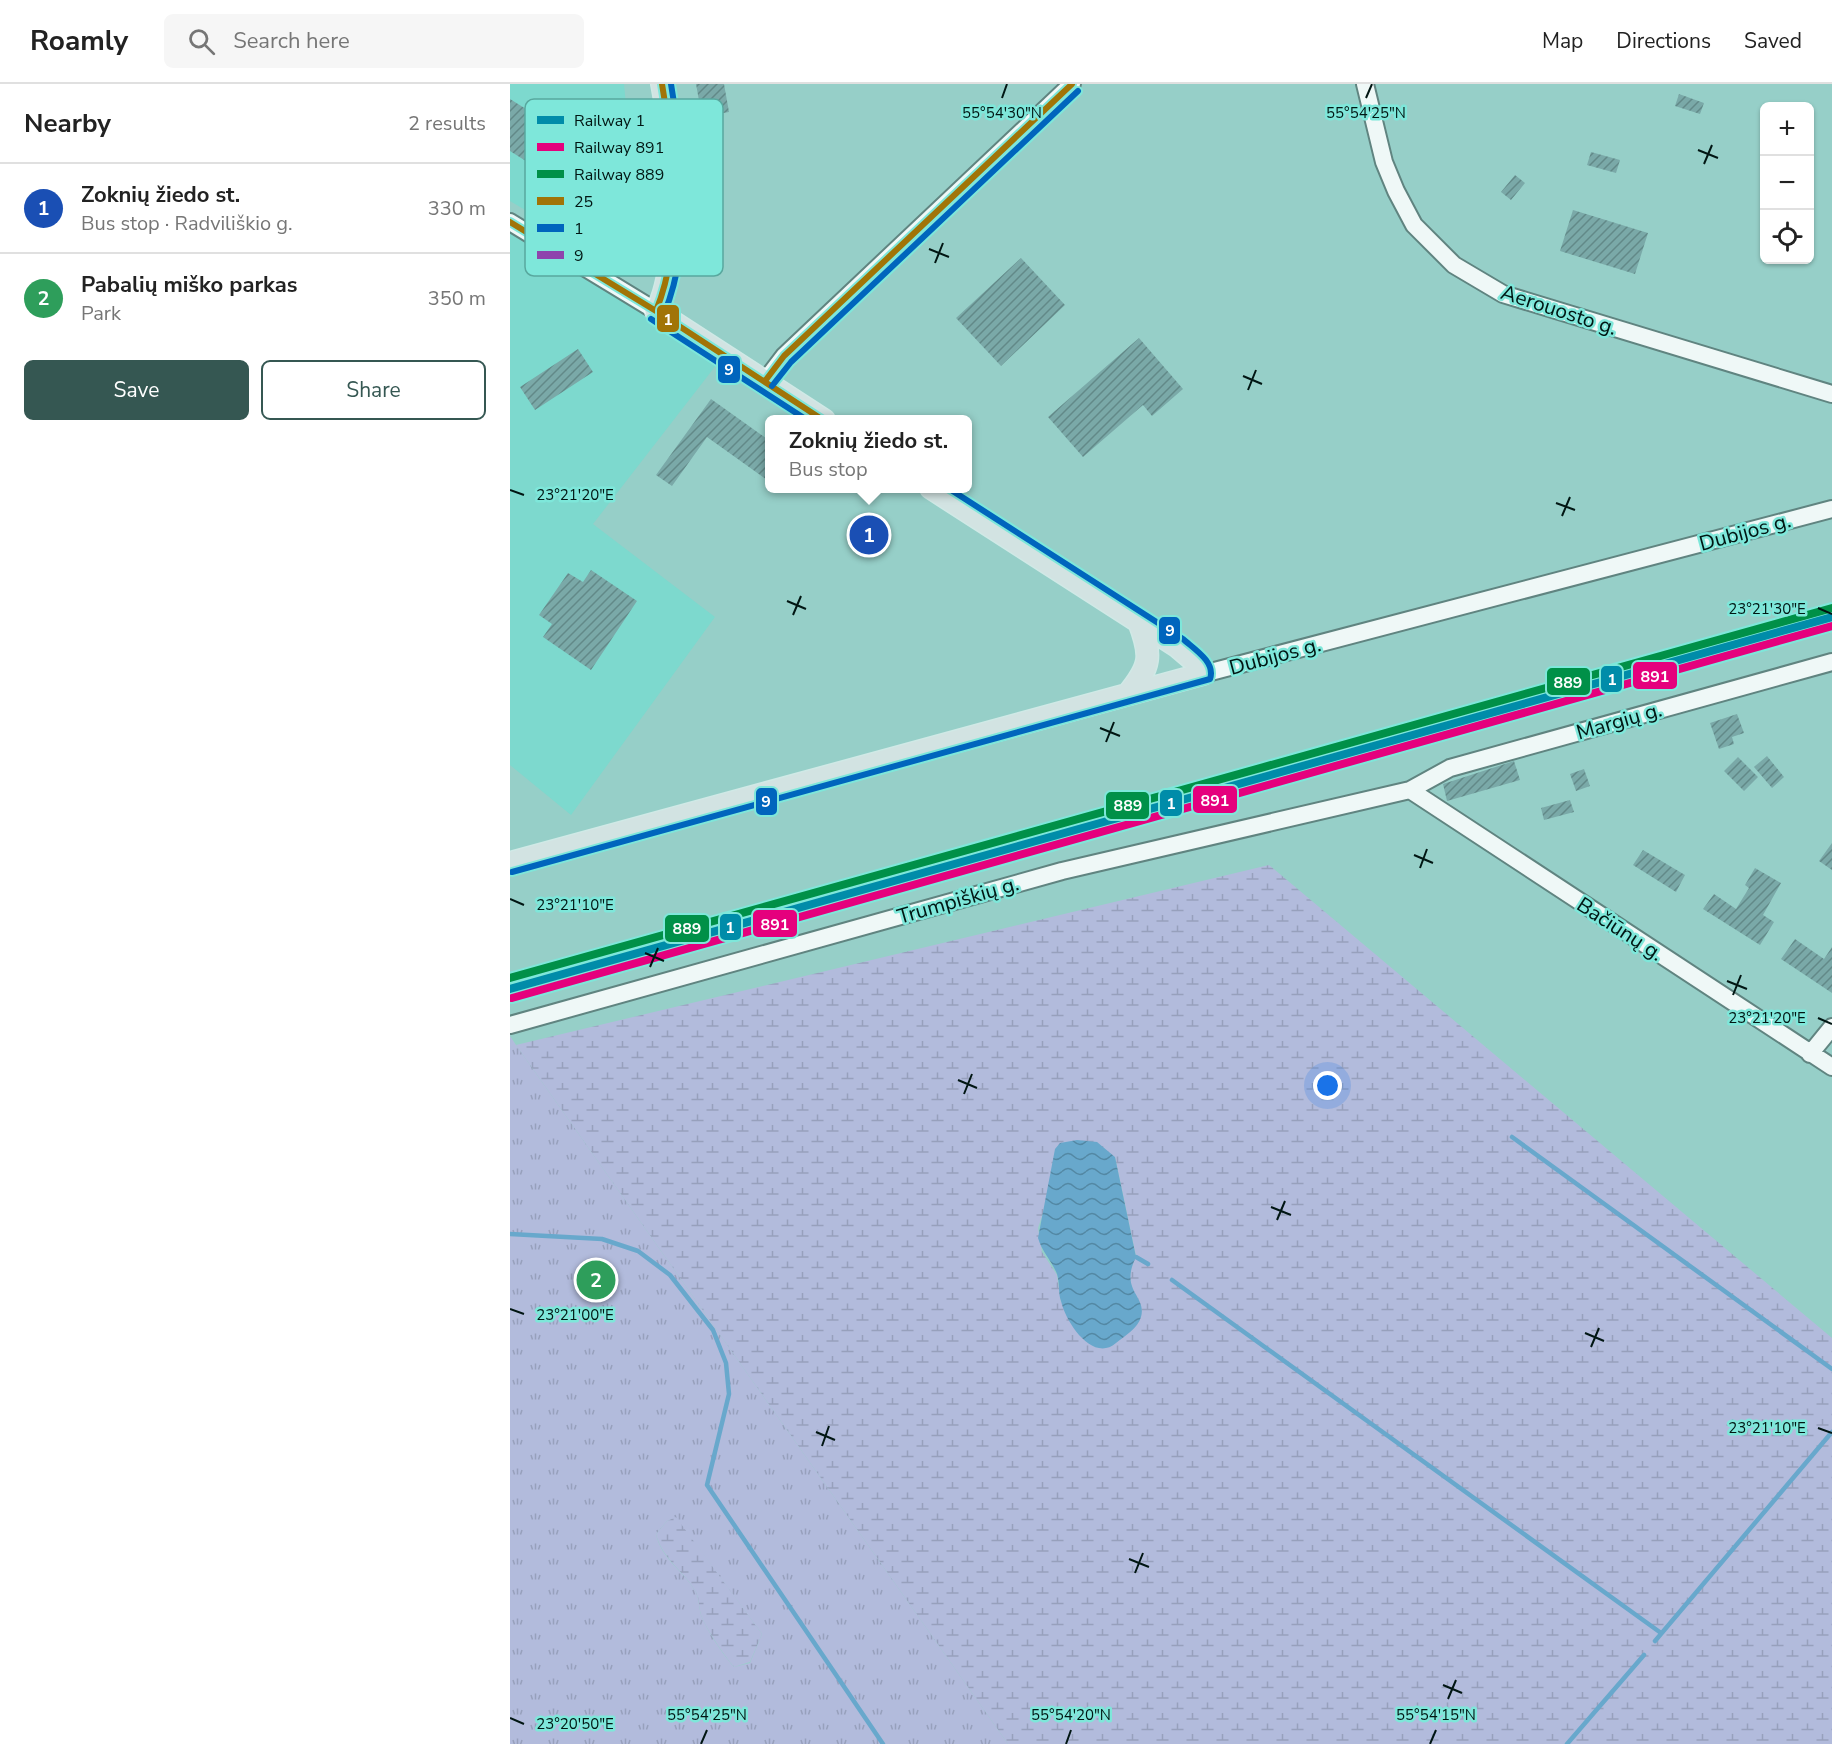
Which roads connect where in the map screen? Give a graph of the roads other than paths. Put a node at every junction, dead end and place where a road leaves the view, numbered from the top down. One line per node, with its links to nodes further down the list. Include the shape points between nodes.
1 (662, 84): 4 (main road)
2 (1071, 84): 10 (street, via 784,356)
3 (1365, 84): 11 (street, Aerouosto g., via 1383,162 1396,191 1414,225 1461,270 1503,294)
4 (664, 99)
5 (510, 222): 6 (street)
6 (525, 231)
7 (599, 276): 9 (street)
8 (666, 276): 9 (main road, via 665,294)
9 (656, 311): 10 (main road)
10 (765, 381): 12 (main road)
11 (1832, 394)
12 (816, 415)
13 (937, 493): 15 (main road)
14 (1832, 509): 17 (street, Dubijos g.)
15 (1139, 622): 17 (main road, via 1193,659); 18 (main road, via 1149,657 1142,677)
16 (1832, 662): 19 (street, Margių g., via 1450,768)
17 (1203, 675): 18 (main road, Dubijos g.)
18 (1128, 694): 20 (main road, Dubijos g.)
19 (1410, 790): 21 (street, Trumpiškių g., via 1062,871); 23 (street, Bačiūnų g.)
20 (510, 863)
21 (510, 1025)
22 (1832, 1027): 23 (street)
23 (1810, 1054): 24 (street, Bačiūnų g.)
24 (1832, 1067)

